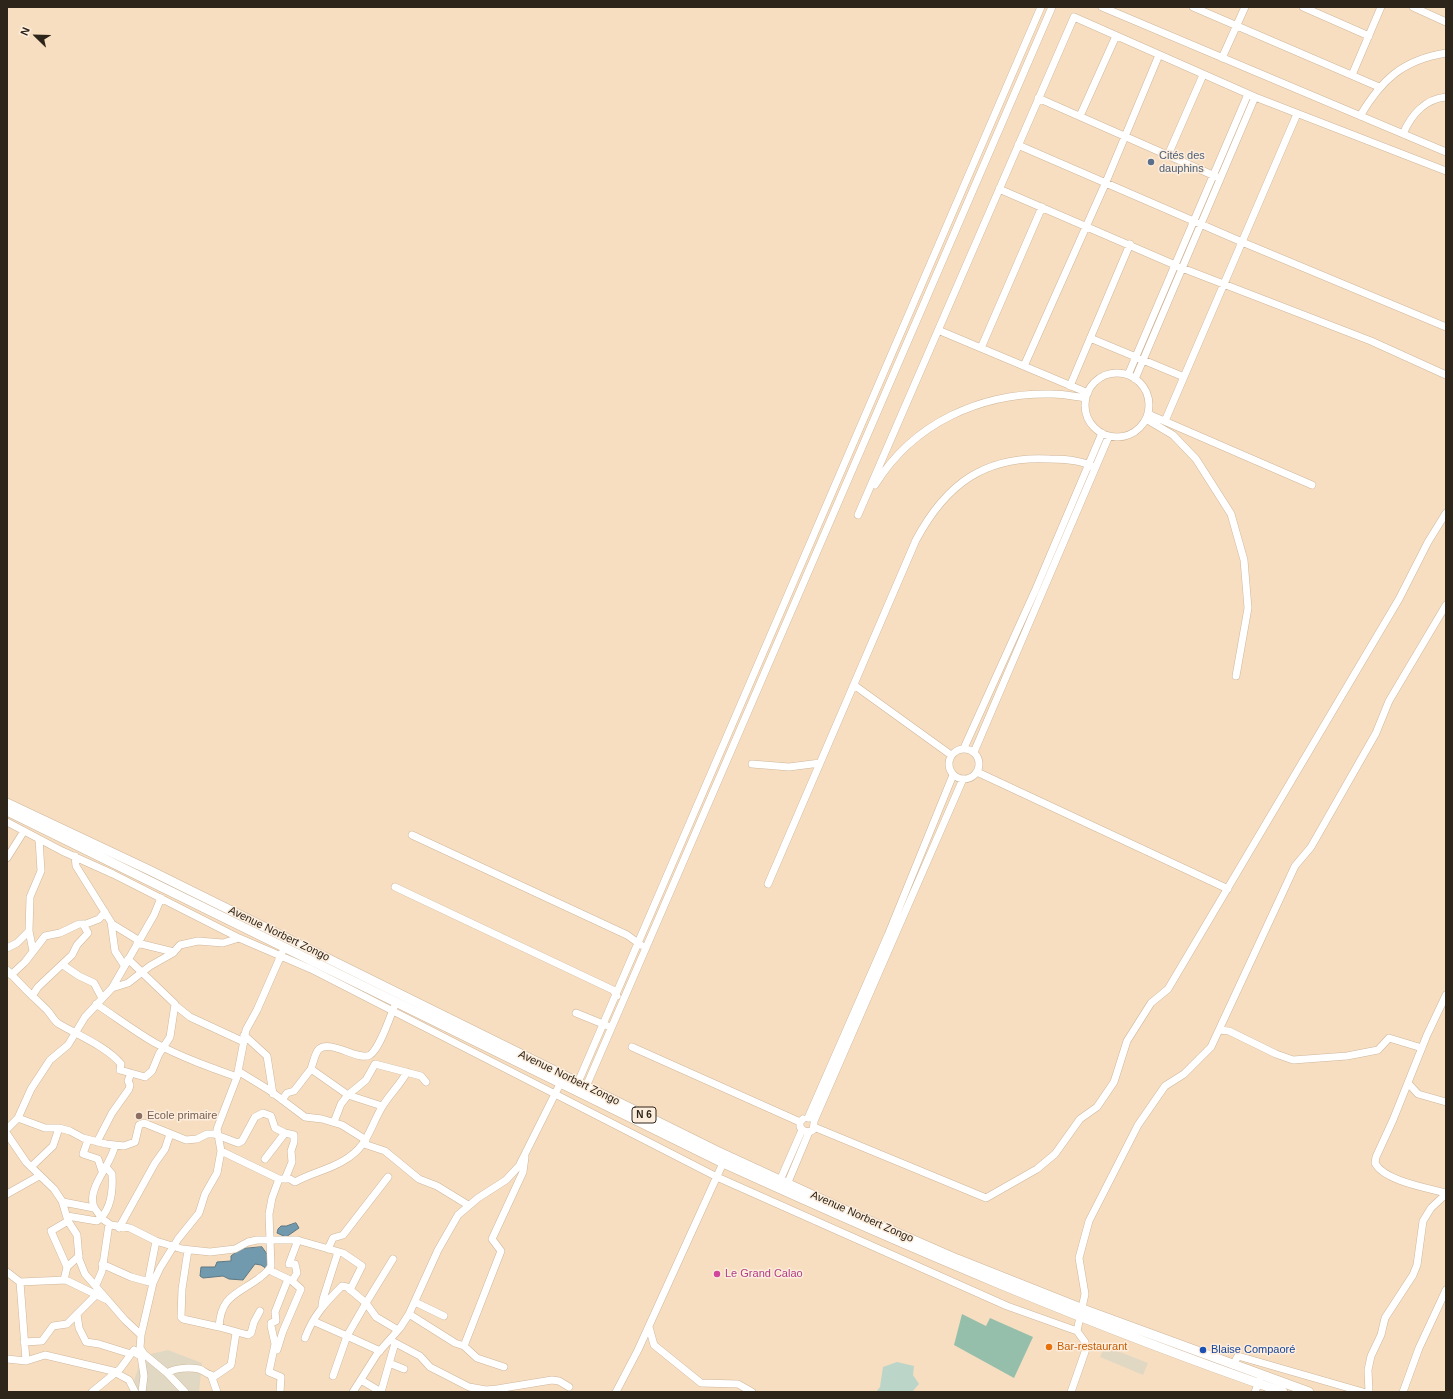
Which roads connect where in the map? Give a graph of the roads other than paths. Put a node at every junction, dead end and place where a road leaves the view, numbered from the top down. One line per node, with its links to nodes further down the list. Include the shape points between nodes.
1 (1041, 7): 91 (street)
2 (1052, 7): 94 (street)
3 (1102, 7): 15 (street)
4 (1193, 7): 10 (street)
5 (1245, 7): 10 (street)
6 (1303, 7): 12 (street)
7 (1381, 7): 12 (street)
8 (1413, 7): 9 (street)
9 (1446, 22)
10 (1237, 26): 15 (street); 17 (street)
11 (1116, 36): 14 (street); 22 (street, via 1074,17); 24 (street)
12 (1369, 36): 17 (street)
13 (1446, 53): 18 (street, via 1412,62 1396,71)
14 (1159, 55): 16 (street); 27 (street)
15 (1222, 58): 25 (street)
16 (1204, 75): 19 (street); 30 (street)
17 (1352, 76): 18 (street)
18 (1379, 87): 25 (street)
19 (1248, 94): 20 (street); 32 (street)
20 (1256, 97): 23 (street); 32 (street)
21 (1446, 97): 26 (street, via 1428,102 1417,111 1408,121)
22 (1038, 98): 24 (street); 28 (street)
23 (1297, 114): 31 (street, via 1350,132); 38 (street)
24 (1080, 116): 27 (street)
25 (1360, 116): 26 (street)
26 (1403, 134): 29 (street)
27 (1124, 135): 30 (street); 33 (street)
28 (1018, 145): 33 (street); 34 (street)
29 (1446, 152)
30 (1168, 155): 32 (street)
31 (1446, 171)
32 (1218, 177): 36 (street)
33 (1106, 182): 36 (street); 37 (street)
34 (999, 188): 35 (street); 43 (street)
35 (1042, 207): 37 (street); 45 (street)
36 (1198, 222): 38 (street); 40 (street)
37 (1086, 225): 39 (street); 47 (street)
38 (1242, 242): 41 (street); 42 (street)
39 (1130, 244): 40 (street); 44 (street)
40 (1179, 266): 41 (street); 46 (street)
41 (1224, 284): 48 (street, via 1371,341); 50 (street)
42 (1446, 327)
43 (938, 330): 45 (street); 52 (street, via 858,515 885,468 900,451 946,417 992,399 1024,394)
44 (1090, 338): 46 (street); 51 (street)
45 (981, 348): 47 (street)
46 (1139, 358): 49 (street); 50 (street)
47 (1024, 366): 51 (street)
48 (1446, 375)
49 (1131, 377): 52 (street, via 1107,375 1098,381); 53 (street, via 1146,393 1149,404)
50 (1184, 377): 54 (street)
51 (1070, 386): 52 (street)
52 (1087, 396): 55 (street, via 1088,418)
53 (1147, 417): 54 (street); 56 (street, via 1140,428 1131,434 1121,437); 62 (street, via 1173,435 1196,459 1231,514 1244,560 1248,608)
54 (1165, 422): 58 (street)
55 (1102, 433): 56 (street); 57 (street)
56 (1109, 436): 57 (street)
57 (1092, 466): 60 (street); 63 (street, via 1058,459 1027,458 988,466 961,482 943,498 927,519 916,540)
58 (1312, 485)
59 (1446, 513): 82 (street)
60 (1038, 592): 64 (street); 65 (street)
61 (1446, 605): 114 (street, via 1389,701 1376,733 1312,847 1297,862)
62 (1236, 676)
63 (854, 685): 66 (street); 67 (street)
64 (964, 748): 65 (street); 66 (street)
65 (974, 752): 69 (street, via 979,761)
66 (951, 755): 70 (street, via 948,766)
67 (820, 763): 68 (street, via 789,767); 80 (street)
68 (752, 764)
69 (977, 772): 71 (street); 82 (street)
70 (953, 775): 71 (street); 88 (street)
71 (963, 779): 88 (street)
72 (7, 803): 127 (main road, Avenue Norbert Zongo / N 6, via 149,870)
73 (7, 812): 92 (main road, Avenue Norbert Zongo / N 6)
74 (7, 822): 75 (street)
75 (24, 831): 77 (street); 79 (street)
76 (412, 835): 91 (street)
77 (39, 839): 78 (street); 87 (street, via 41,871 30,898)
78 (75, 856): 83 (street); 84 (street, via 76,866)
79 (7, 858)
80 (768, 884)
81 (395, 887): 103 (street, via 613,990)
82 (1228, 889): 136 (street, via 1168,988 1151,1003 1127,1041 1114,1082 1097,1107 1080,1119 1055,1154 1037,1169 986,1198)
83 (161, 898): 89 (street); 90 (street)
84 (105, 912): 85 (street, via 99,920); 86 (street)
85 (84, 924): 95 (street, via 46,935); 99 (street, via 88,933)
86 (112, 924): 90 (street); 98 (street, via 114,949)
87 (29, 931): 93 (street, via 17,943); 95 (street)
88 (890, 936): 136 (street)
89 (239, 938): 96 (street, via 223,943 192,941 180,945); 97 (street)
90 (138, 941): 96 (street); 98 (street)
91 (639, 942): 94 (street); 103 (street)
92 (284, 947): 97 (street); 107 (main road, Avenue Norbert Zongo / N 6)
93 (7, 948)
94 (645, 949): 109 (street)
95 (33, 951): 100 (street)
96 (174, 952): 101 (street, via 150,966)
97 (280, 956): 110 (street, via 311,968); 116 (street)
98 (126, 962): 101 (street); 102 (street)
99 (63, 965): 105 (street, via 38,987); 106 (street, via 94,984)
100 (8, 973): 105 (street)
101 (142, 974): 102 (street, via 125,985); 108 (street)
102 (112, 988): 106 (street)
103 (616, 994): 109 (street); 112 (street)
104 (1446, 995): 119 (street)
105 (32, 996): 115 (street, via 57,1023)
106 (99, 1001): 115 (street); 117 (street, via 141,1035)
107 (396, 1002): 110 (street); 125 (main road, Avenue Norbert Zongo / N 6)
108 (175, 1005): 116 (street, via 187,1016); 117 (street, via 172,1032)
109 (620, 1008): 113 (street)
110 (392, 1011): 120 (street, via 371,1054 365,1056 332,1047 321,1048); 129 (street)
111 (576, 1013): 112 (street)
112 (604, 1024): 113 (street); 127 (street)
113 (612, 1027): 127 (street)
114 (1219, 1030): 119 (street, via 1229,1031 1293,1060 1348,1056 1378,1050 1389,1038); 192 (street, via 1211,1047 1184,1074 1165,1086 1138,1125 1089,1221 1079,1258 1085,1294)
115 (76, 1032): 122 (street, via 118,1060 121,1064 120,1070); 134 (street, via 68,1045 53,1056 43,1070 27,1096)
116 (244, 1039): 123 (street); 128 (street, via 267,1056)
117 (164, 1047): 122 (street, via 152,1071 145,1077); 123 (street, via 197,1063)
118 (632, 1047): 136 (street)
119 (1422, 1048): 126 (street)
120 (311, 1069): 130 (street); 131 (street)
121 (406, 1072): 124 (street, via 421,1076); 130 (street, via 375,1064 366,1080); 133 (street, via 398,1087)
122 (131, 1073): 144 (street, via 129,1089 111,1114)
123 (238, 1074): 128 (street); 142 (street)
124 (426, 1082)
125 (561, 1082): 127 (main road, Avenue Norbert Zongo / N 6); 129 (street)
126 (1408, 1083): 132 (street, via 1418,1094); 159 (street, via 1375,1164 1379,1170 1399,1180)
127 (581, 1088): 150 (main road, Avenue Norbert Zongo / N 6); 157 (main road, Avenue Norbert Zongo / N 6)
128 (273, 1094): 131 (street)
129 (556, 1094): 148 (street); 155 (street)
130 (348, 1095): 133 (street); 135 (street, via 341,1104)
131 (282, 1100): 135 (street, via 305,1117)
132 (1446, 1102)
133 (382, 1106): 145 (street)
134 (18, 1118): 137 (street, via 45,1128); 138 (street)
135 (334, 1122): 145 (street, via 354,1131)
136 (808, 1125): 157 (street)
137 (59, 1128): 143 (street); 151 (street, via 53,1146)
138 (7, 1129)
139 (285, 1133): 142 (street, via 275,1128 271,1116 262,1113 255,1116 241,1142 237,1143); 149 (street); 156 (street, via 293,1134 295,1138 291,1151 292,1162)
140 (7, 1134): 151 (street)
141 (170, 1134): 142 (street, via 191,1140 200,1139 208,1134); 146 (street, via 144,1123 139,1125 134,1143); 166 (street, via 165,1149)
142 (217, 1135): 147 (street)
143 (88, 1140): 144 (street); 152 (street, via 83,1154 98,1159)
144 (97, 1142): 146 (street)
145 (365, 1142): 156 (street, via 343,1162 295,1182); 161 (street, via 385,1151 419,1179 437,1186)
146 (115, 1145): 152 (street)
147 (221, 1151): 156 (street); 170 (street, via 218,1168 199,1213)
148 (526, 1156): 161 (street, via 506,1180); 207 (street, via 524,1172 492,1239 501,1251)
149 (265, 1159)
150 (723, 1163): 155 (street); 157 (main road, Avenue Norbert Zongo / N 6)
151 (31, 1167): 153 (street)
152 (104, 1169): 162 (street, via 93,1198); 163 (street, via 112,1174 112,1192)
153 (39, 1176): 158 (street); 160 (street, via 54,1189)
154 (388, 1177): 171 (street, via 343,1235 333,1238)
155 (717, 1177): 198 (street); 200 (street, via 1007,1306)
156 (282, 1179): 167 (street, via 271,1203)
157 (782, 1185): 192 (main road, Avenue Norbert Zongo / N 6, via 935,1257)
158 (7, 1194)
159 (1446, 1194): 241 (street, via 1431,1208 1423,1222 1417,1265 1385,1318 1381,1335 1370,1356)
160 (63, 1202): 162 (street); 164 (street)
161 (468, 1205): 188 (street, via 451,1226)
162 (94, 1208): 163 (street)
163 (102, 1218): 164 (street, via 97,1221); 165 (street)
164 (68, 1219): 174 (street, via 77,1235); 177 (street, via 51,1231)
165 (109, 1224): 166 (street); 176 (street)
166 (119, 1228): 169 (street, via 130,1228)
167 (269, 1239): 168 (street); 172 (street, via 248,1242 234,1249 210,1252); 178 (street, via 272,1260)
168 (298, 1240): 171 (street); 213 (street, via 289,1264 294,1264 297,1273 292,1281 301,1288)
169 (156, 1241): 170 (street); 182 (street)
170 (173, 1246): 172 (street); 182 (street)
171 (328, 1249): 173 (street)
172 (188, 1250): 197 (street, via 182,1289 182,1317)
173 (338, 1252): 184 (street, via 349,1256 362,1266); 190 (street)
174 (79, 1256): 177 (street); 183 (street, via 85,1274)
175 (393, 1259): 189 (street)
176 (102, 1264): 182 (street); 183 (street)
177 (68, 1267): 180 (street)
178 (269, 1270): 197 (street, via 227,1300 220,1312); 213 (street, via 288,1279 275,1312 276,1321 271,1323 275,1339)
179 (8, 1275): 181 (street)
180 (64, 1280): 181 (street); 186 (street, via 74,1282)
181 (20, 1282): 206 (street)
182 (151, 1283): 202 (street)
183 (96, 1285): 187 (street)
184 (350, 1290): 189 (street); 190 (street, via 342,1286)
185 (1446, 1290): 242 (street, via 1419,1348)
186 (96, 1295): 187 (street); 193 (street)
187 (107, 1300): 202 (street)
188 (415, 1302): 194 (street); 195 (street)
189 (366, 1303): 199 (street, via 376,1317); 203 (street)
190 (322, 1305): 196 (street)
191 (260, 1311): 201 (street, via 251,1333)
192 (1081, 1313): 200 (street); 215 (main road, Avenue Norbert Zongo / N 6); 223 (main road, Avenue Norbert Zongo / N 6)
193 (77, 1314): 206 (street, via 67,1324 54,1326 42,1341); 210 (street, via 79,1328 86,1342)
194 (409, 1314): 199 (street); 207 (street)
195 (444, 1316)
196 (313, 1321): 203 (street); 204 (street)
197 (218, 1326): 201 (street)
198 (649, 1327): 235 (street); 236 (street, via 654,1345 701,1383 738,1384)
199 (398, 1330): 205 (street)
200 (1077, 1331): 237 (street, via 1085,1342 1086,1349)
201 (236, 1333): 221 (street, via 231,1365)
202 (141, 1335): 208 (street)
203 (347, 1336): 209 (street); 220 (street)
204 (305, 1338)
205 (393, 1341): 209 (street); 214 (street); 225 (street, via 420,1356 430,1367)
206 (24, 1342): 212 (street)
207 (464, 1346): 216 (street, via 477,1358)
208 (141, 1350): 210 (street); 219 (street); 229 (street, via 144,1376)
209 (380, 1351): 222 (street)
210 (132, 1353): 218 (street)
211 (7, 1360): 212 (street)
212 (26, 1361): 218 (street, via 45,1355)
213 (272, 1361): 232 (street, via 269,1372 282,1377)
214 (389, 1363): 217 (street); 234 (street)
215 (1233, 1365): 223 (main road, Avenue Norbert Zongo / N 6); 240 (street, via 1238,1356)
216 (504, 1367)
217 (404, 1369)
218 (116, 1372): 227 (street); 228 (street, via 129,1380)
219 (167, 1373): 221 (street, via 186,1368 200,1369); 230 (street)
220 (333, 1376)
221 (212, 1378): 231 (street)
222 (361, 1380): 233 (street); 234 (street)
223 (1258, 1384): 226 (main road, Avenue Norbert Zongo / N 6); 238 (main road, Avenue Norbert Zongo / N 6)
224 (569, 1386): 225 (street, via 552,1380)
225 (475, 1390)
226 (1298, 1390): 239 (main road, N 6)
227 (92, 1392)
228 (135, 1392)
229 (142, 1392)
230 (185, 1392)
231 (217, 1392)
232 (280, 1392)
233 (352, 1392)
234 (382, 1392)
235 (616, 1392)
236 (752, 1392)
237 (1071, 1392)
238 (1283, 1392)
239 (1309, 1392)
240 (1363, 1392)
241 (1369, 1392)
242 (1403, 1392)

